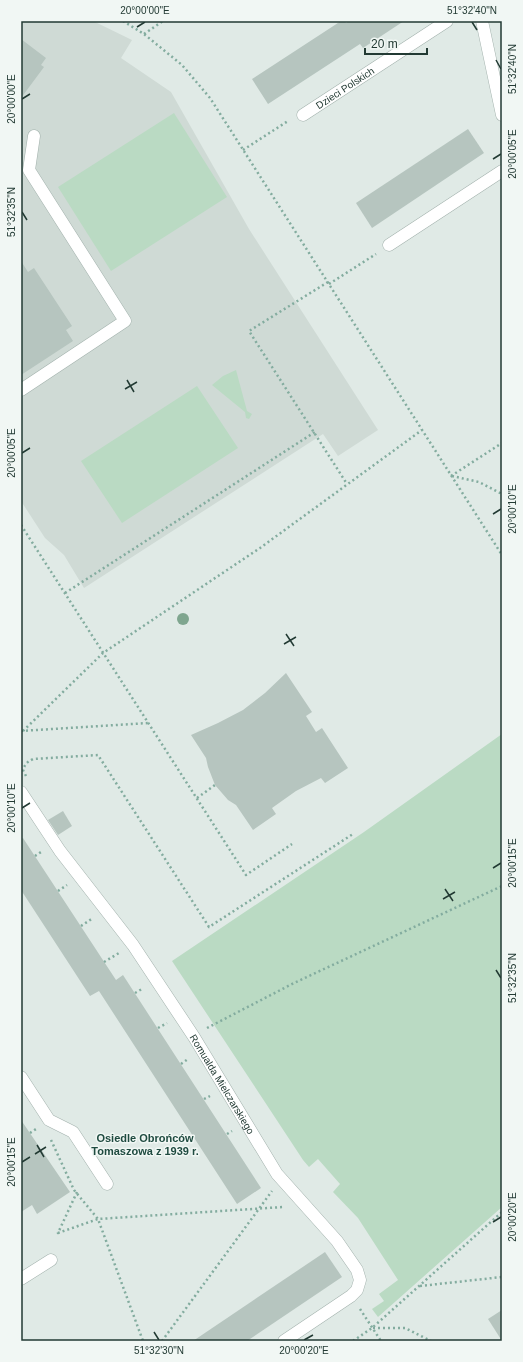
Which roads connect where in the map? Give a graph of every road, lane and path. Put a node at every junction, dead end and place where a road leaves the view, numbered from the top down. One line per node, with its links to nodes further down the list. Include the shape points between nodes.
1 (123, 21): 5 (path)
2 (163, 21): 5 (path)
3 (447, 21): 6 (street, Dzieci Polskich)
4 (482, 21): 7 (street)
5 (144, 34): 11 (path, via 182,65 210,98)
6 (303, 115)
7 (502, 115)
8 (34, 136): 12 (street, via 29,170 125,321)
9 (502, 171): 10 (street)
10 (389, 245): 11 (path)
11 (329, 283): 13 (path); 14 (path, via 249,331)
12 (21, 390)
13 (422, 430): 16 (path); 17 (path)
14 (315, 432): 17 (path); 21 (path)
15 (502, 443): 16 (path)
16 (451, 476): 18 (path, via 479,482); 20 (path)
17 (348, 484): 22 (path, via 260,548)
18 (502, 494)
19 (21, 525): 21 (path)
20 (502, 555)
21 (65, 593): 22 (path)
22 (103, 653): 23 (path); 24 (path)
23 (148, 723): 24 (path); 28 (path)
24 (22, 731)
25 (27, 777): 30 (path, via 23,770 24,765 33,759 98,756 209,927)
26 (216, 786): 28 (path)
27 (21, 792): 29 (street, Romualda Mielczarskiego)
28 (197, 798): 31 (path, via 246,875)
29 (25, 806): 39 (street, Romualda Mielczarskiego, via 133,945)
30 (353, 834)
31 (292, 844)
32 (71, 883): 34 (path)
33 (502, 886): 39 (path, via 294,983)
34 (58, 891)
35 (94, 918): 36 (path)
36 (80, 926)
37 (122, 950): 38 (path)
38 (104, 962)
39 (194, 1037): 53 (street, Romualda Mielczarskiego, via 277,1174 337,1241 357,1270 360,1280 357,1290)
40 (21, 1077): 42 (street, via 49,1120 73,1132)
41 (49, 1138): 44 (path)
42 (107, 1184)
43 (273, 1189): 46 (path)
44 (77, 1192): 48 (path); 48 (path, via 58,1233)
45 (290, 1206): 46 (path)
46 (260, 1208): 48 (path); 56 (path)
47 (502, 1212): 52 (path)
48 (98, 1219): 55 (path)
49 (51, 1260): 51 (street)
50 (502, 1277): 52 (path)
51 (21, 1279)
52 (419, 1286): 54 (path)
53 (351, 1296): 54 (path); 57 (street, Romualda Mielczarskiego)
54 (372, 1328): 58 (path); 59 (path); 60 (path, via 405,1328)
55 (143, 1341)
56 (162, 1341)
57 (284, 1341)
58 (353, 1341)
59 (381, 1341)
60 (431, 1341)

